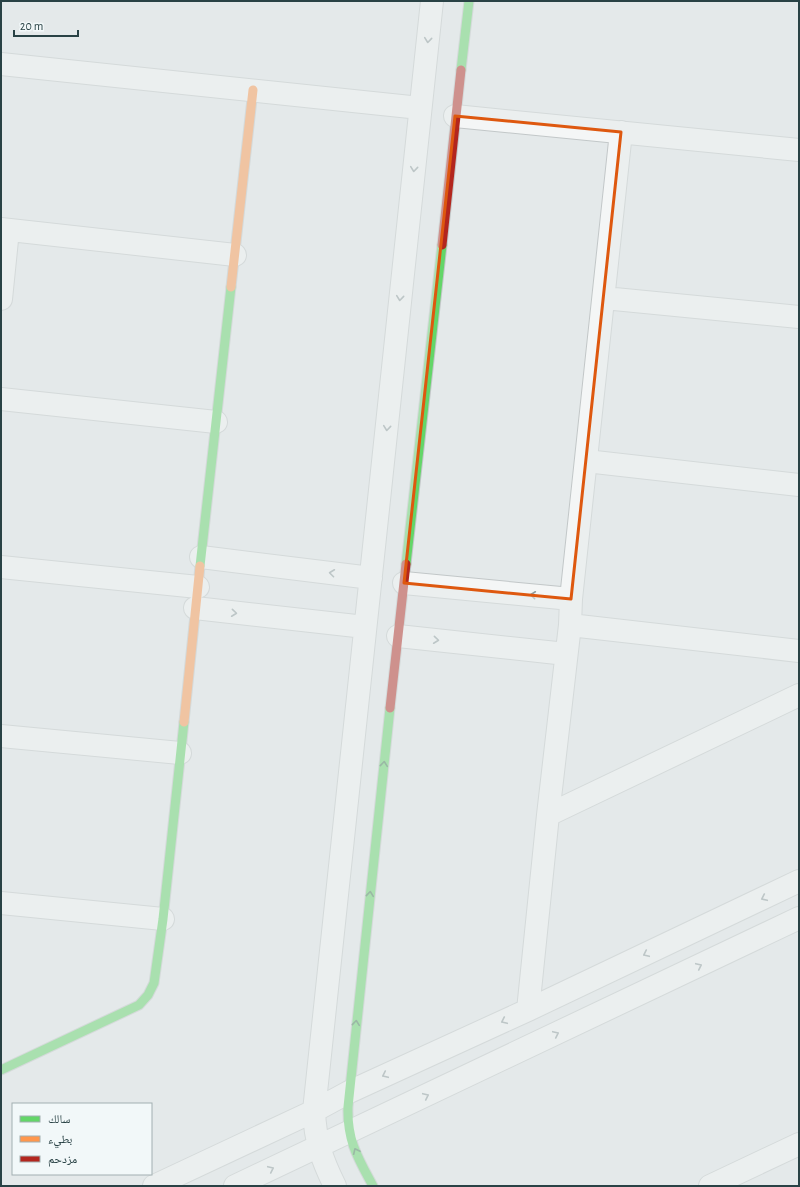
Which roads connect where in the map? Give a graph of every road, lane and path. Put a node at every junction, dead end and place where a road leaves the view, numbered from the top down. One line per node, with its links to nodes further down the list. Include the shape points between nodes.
1 (432, 1): 5 (street, one-way to 5)
2 (469, 1): 6 (street)
3 (1, 64): 4 (street)
4 (253, 90): 5 (street); 10 (street)
5 (420, 108): 20 (street, one-way to 20)
6 (455, 116): 7 (street); 21 (street)
7 (621, 132): 8 (street); 11 (street)
8 (799, 150)
9 (5, 230): 10 (street); 12 (street)
10 (235, 255): 15 (street)
11 (604, 298): 13 (street); 16 (street)
12 (1, 299)
13 (799, 317)
14 (1, 399): 15 (street)
15 (216, 422): 18 (street)
16 (586, 461): 17 (street); 23 (street)
17 (799, 485)
18 (201, 557): 20 (street, one-way to 18); 22 (street)
19 (1, 567): 22 (street)
20 (371, 578): 26 (street)
21 (404, 583): 23 (street, one-way to 21); 27 (street)
22 (198, 587): 24 (street)
23 (571, 599): 25 (street)
24 (195, 608): 26 (street, one-way to 26); 32 (street)
25 (570, 625): 28 (street); 29 (street)
26 (365, 627): 41 (street)
27 (398, 636): 29 (street, one-way to 29); 40 (street, one-way to 27)
28 (799, 650)
29 (566, 654): 33 (street)
30 (799, 696): 33 (street)
31 (1, 736): 32 (street)
32 (180, 753): 36 (street)
33 (548, 815): 38 (street)
34 (799, 881): 38 (street, one-way to 38)
35 (1, 902): 36 (street)
36 (163, 918): 39 (street, via 154,983 146,999 139,1005)
37 (799, 918): 42 (street, one-way to 37)
38 (528, 1010): 40 (street, one-way to 40)
39 (1, 1070)
40 (349, 1092): 41 (street); 42 (street)
41 (314, 1110): 44 (street); 45 (street)
42 (349, 1132): 44 (street); 48 (street, one-way to 42)
43 (799, 1144): 49 (street)
44 (318, 1147): 46 (street, one-way to 44); 47 (street)
45 (154, 1186)
46 (235, 1186)
47 (335, 1186)
48 (373, 1186)
49 (710, 1186)

